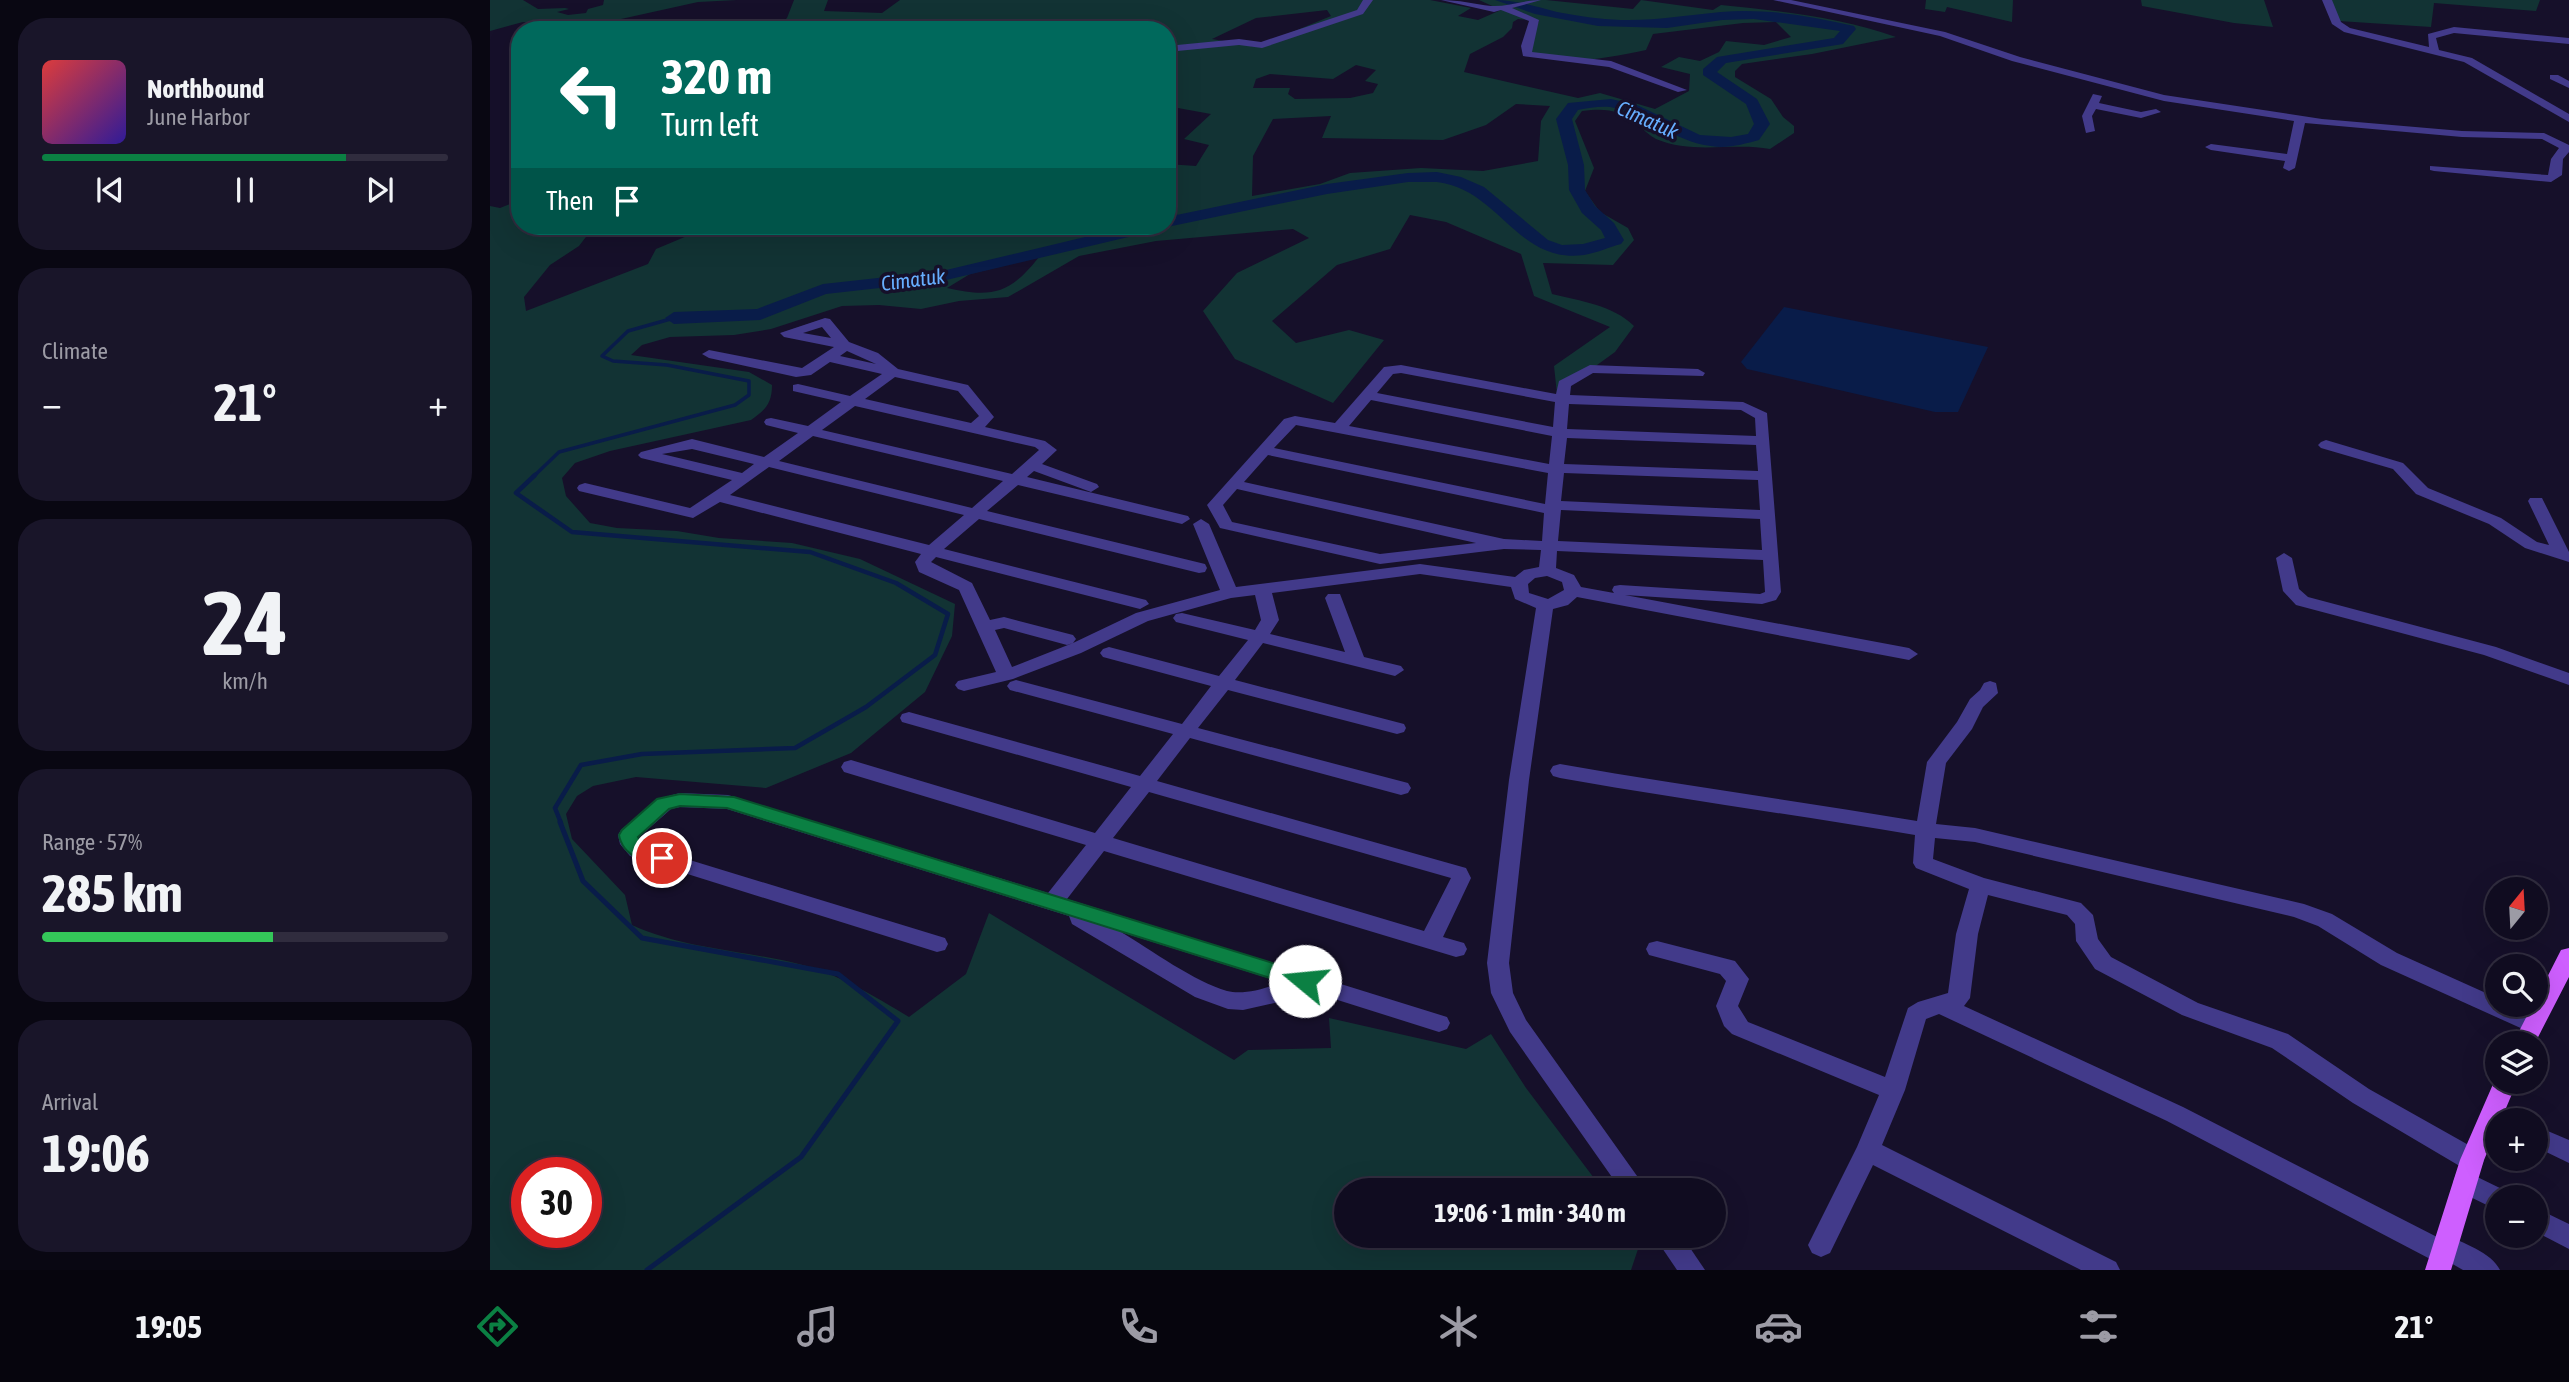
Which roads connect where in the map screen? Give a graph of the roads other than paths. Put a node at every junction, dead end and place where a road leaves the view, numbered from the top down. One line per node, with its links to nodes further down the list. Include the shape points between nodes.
1 (1368, 0): 10 (street, via 1360,12 1262,45 1239,42)
2 (1446, 0): 6 (street)
3 (1778, 0): 13 (street, via 1933,31)
4 (2327, 0): 11 (street, via 2337,24 2347,30)
5 (1534, 1): 6 (street)
6 (1506, 7): 15 (street, via 1534,20 1527,54 1611,64)
7 (2569, 31): 8 (street, via 2517,30)
8 (2515, 37): 9 (street); 11 (street, via 2437,32 2431,36)
9 (2569, 41)
10 (1176, 49)
11 (2435, 52): 18 (street, via 2476,63)
12 (2554, 77): 14 (street)
13 (2109, 84): 16 (street); 19 (street)
14 (2569, 85)
15 (1682, 90)
16 (2092, 105): 17 (street, via 2141,115); 20 (street, via 2086,121)
17 (2156, 113)
18 (2569, 119)
19 (2300, 120): 21 (street, via 2290,163); 22 (street, via 2544,136)
20 (2090, 131)
21 (2211, 147)
22 (2568, 148): 23 (street, via 2556,160 2556,175 2551,179)
23 (2434, 168)
24 (783, 332): 25 (street, via 825,322)
25 (845, 346): 27 (street); 28 (street, via 885,361)
26 (709, 354): 27 (street, via 796,373 806,372)
27 (828, 357): 28 (street)
28 (893, 372): 33 (street); 36 (street, via 963,388 987,417)
29 (1699, 373): 32 (street, via 1590,369 1564,384)
30 (798, 388): 33 (street)
31 (1367, 395): 32 (street, via 1389,370 1401,369); 35 (street); 38 (street)
32 (1562, 399): 38 (street); 39 (street, via 1743,406 1762,416)
33 (852, 401): 36 (street); 37 (street)
34 (771, 422): 37 (street)
35 (1340, 427): 41 (street, via 1295,420); 44 (street)
36 (973, 429): 43 (street, via 1049,450)
37 (810, 431): 42 (street); 47 (street)
38 (1559, 433): 39 (street); 44 (street)
39 (1763, 441): 45 (street)
40 (2326, 445): 62 (street, via 2398,466 2408,471 2413,485 2422,491 2494,521 2531,545)
41 (1264, 450): 48 (street); 52 (street)
42 (766, 463): 46 (street); 46 (street, via 692,444 646,455); 54 (street)
43 (1032, 465): 47 (street); 53 (street)
44 (1556, 469): 45 (street); 52 (street)
45 (1766, 476): 55 (street)
46 (744, 478): 50 (street)
47 (1015, 479): 53 (street); 54 (street)
48 (1234, 484): 58 (street); 58 (street, via 1215,505 1226,525 1371,558)
49 (585, 488): 50 (street, via 693,513)
50 (718, 497): 60 (street)
51 (2536, 500): 62 (street)
52 (1553, 508): 55 (street); 59 (street)
53 (1154, 512): 56 (street)
54 (976, 514): 60 (street); 64 (street)
55 (1768, 516): 61 (street)
56 (1182, 519)
57 (1200, 524): 70 (street)
58 (1504, 544): 59 (street)
59 (1549, 546): 61 (street); 65 (street)
60 (932, 551): 72 (street); 75 (street, via 923,562 925,568 966,587)
61 (1771, 555): 68 (street, via 1773,592 1762,598)
62 (2566, 556)
63 (2284, 558): 82 (street, via 2291,591 2302,601 2490,651)
64 (1199, 568)
65 (1547, 571): 66 (street, via 1530,574); 69 (street, via 1564,575)
66 (1519, 583): 67 (street, via 1420,569); 73 (street, via 1526,600)
67 (1262, 588): 70 (street); 76 (street, via 1270,620)
68 (1620, 590)
69 (1573, 591): 73 (street, via 1563,601); 79 (street)
70 (1230, 593): 83 (street, via 1142,617)
71 (1334, 598): 80 (street)
72 (1140, 604)
73 (1545, 605): 114 (street, via 1498,963 1502,993 1518,1026)
74 (1182, 618): 76 (street)
75 (986, 627): 77 (street, via 1004,622); 83 (street)
76 (1259, 637): 80 (street); 84 (street)
77 (1067, 639)
78 (1108, 653): 84 (street)
79 (1909, 654)
80 (1357, 661): 81 (street)
81 (1395, 670)
82 (2569, 679)
83 (1011, 680): 85 (street); 89 (street)
84 (1224, 682): 88 (street); 89 (street)
85 (964, 685)
86 (1990, 687): 94 (street, via 1937,762)
87 (909, 718): 92 (street)
88 (1397, 728)
89 (1185, 732): 92 (street); 93 (street)
90 (851, 767): 95 (street)
91 (1560, 771): 94 (street)
92 (1144, 784): 95 (street); 98 (street, via 1459,873 1461,878)
93 (1401, 788)
94 (1925, 830): 96 (street, via 1923,863); 106 (street, via 1975,835 2297,910 2325,920)
95 (1099, 842): 97 (street); 98 (street)
96 (1980, 885): 104 (street, via 1967,934 1959,998); 113 (street, via 2074,909 2085,921 2087,941 2103,963 2190,1009 2280,1041)
97 (1052, 902): 99 (street, via 728,802 664,804 628,835 629,844 637,850); 103 (street); 103 (street, via 1203,991 1228,1000 1279,993)
98 (1430, 941): 100 (street)
99 (937, 944)
100 (1456, 949)
101 (1657, 949): 108 (street, via 1733,971 1738,979 1727,1006 1740,1028)
102 (2569, 957): 107 (main road)
103 (1305, 981): 105 (street)
104 (1941, 1005): 108 (street, via 1924,1007 1916,1014); 120 (street, via 2175,1114)
105 (1438, 1023)
106 (2523, 1031)
107 (2531, 1031)
108 (1893, 1090): 111 (street)
109 (2485, 1139): 113 (main road)
110 (2548, 1142): 112 (street)
111 (1868, 1150): 118 (street); 122 (street)
112 (2569, 1152)
113 (2469, 1171): 115 (street); 120 (main road)
114 (1626, 1178)
115 (2485, 1187)
116 (2548, 1226): 117 (street)
117 (2569, 1237)
118 (1821, 1245)
119 (1676, 1248): 121 (street)
120 (2442, 1257): 123 (street)
121 (1692, 1270)
122 (2107, 1270)
123 (2487, 1270)

